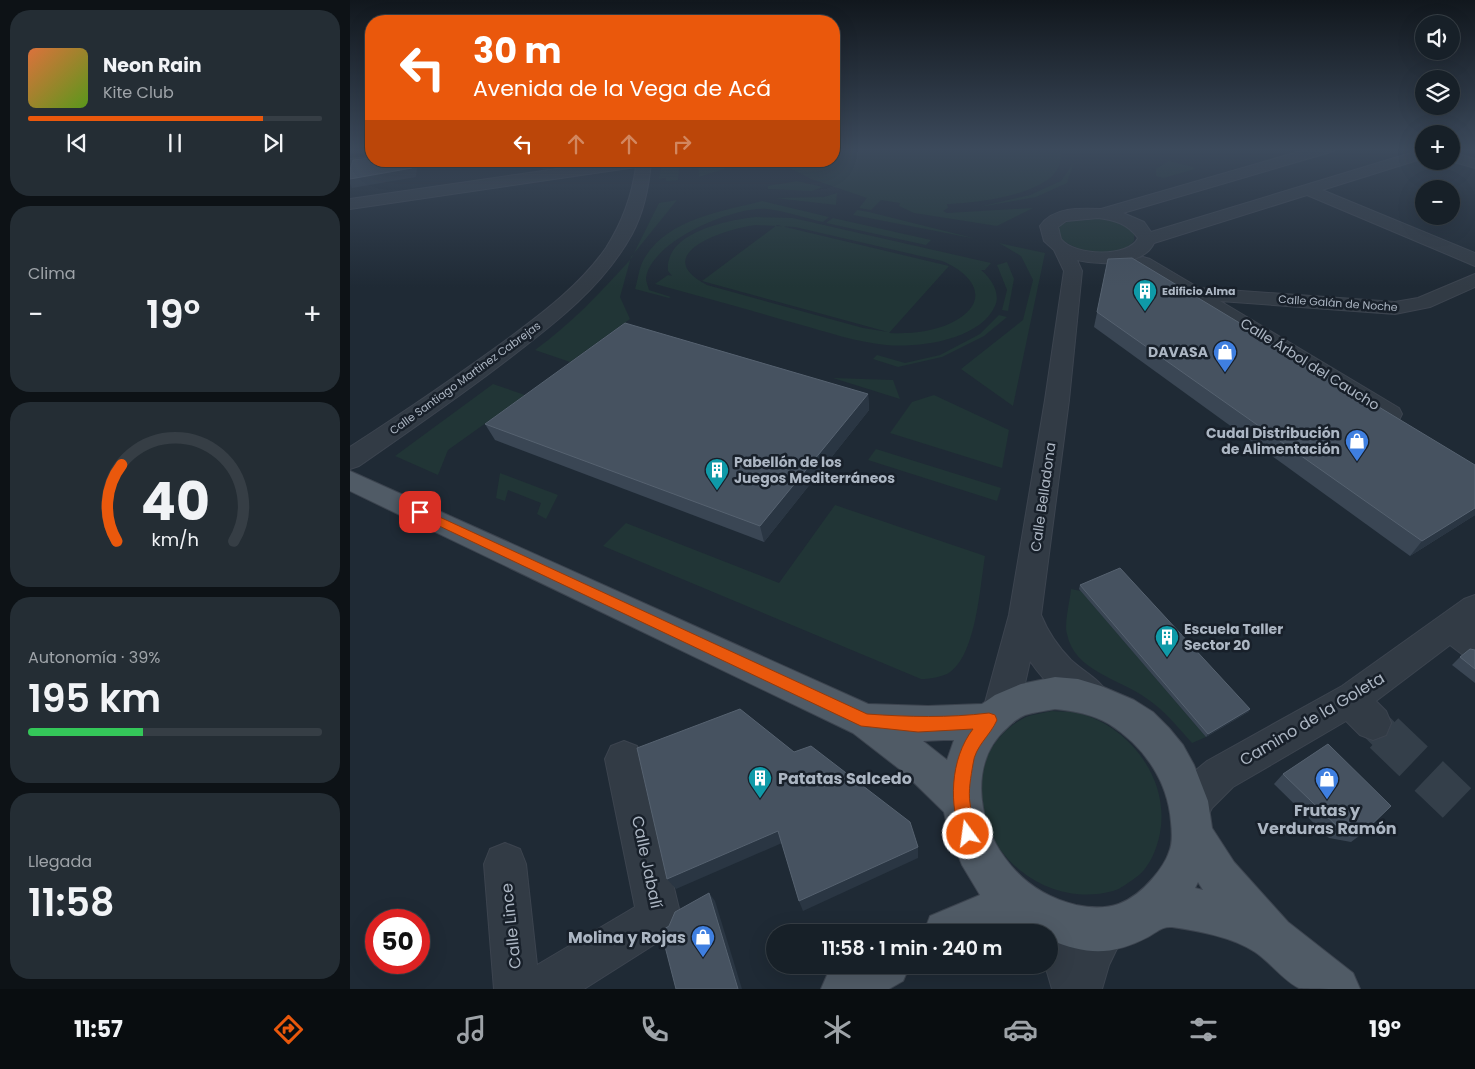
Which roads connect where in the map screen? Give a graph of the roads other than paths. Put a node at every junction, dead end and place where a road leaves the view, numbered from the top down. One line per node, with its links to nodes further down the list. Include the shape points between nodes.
1 (417, 194): 6 (street)
2 (638, 194): 14 (street, Calle Santiago Martinez Cabrejas, via 623,234 588,280 538,326)
3 (1169, 194): 7 (street)
4 (1294, 194): 8 (street)
5 (1320, 194): 10 (street)
6 (350, 204)
7 (1100, 214): 8 (street, via 1123,218 1144,231); 9 (street, via 1075,214 1052,222 1048,231)
8 (1145, 250): 9 (street, Calle Árbol del Caucho, via 1118,258); 12 (street, Calle Árbol del Caucho)
9 (1068, 260): 16 (street, Calle Belladona, via 1045,483)
10 (1475, 260)
11 (1475, 280): 12 (street, Calle Galán de Noche, via 1423,303 1395,308)
12 (1196, 294): 13 (street, Calle Árbol del Caucho)
13 (1411, 427)
14 (350, 460)
15 (350, 480): 20 (main road)
16 (1025, 615): 18 (street, Calle Belladona, via 1034,639 1054,667); 19 (street)
17 (1467, 627): 23 (street, Camino de la Goleta, via 1362,711)
18 (1092, 698): 19 (main road, via 1055,693 1029,697); 22 (main road, via 1118,709 1144,726)
19 (995, 715): 20 (main road, via 955,724); 24 (main road, via 969,747)
20 (866, 721): 24 (main road, via 933,771)
21 (624, 759): 34 (street, Calle Jabalí, via 659,917)
22 (1174, 764): 23 (street, via 1207,775); 25 (main road, via 1185,789)
23 (1220, 774): 25 (street, Camino de la Goleta, via 1198,794)
24 (961, 801): 27 (main road, via 968,834 987,869)
25 (1191, 822): 28 (main road, via 1191,848 1180,875); 31 (main road, via 1219,877)
26 (505, 864): 33 (street, Calle Lince)
27 (1021, 900): 29 (main road); 30 (main road, via 1079,927); 36 (street, via 1064,950)
28 (1158, 904): 30 (main road, via 1137,920); 31 (main road, via 1203,911)
29 (964, 924)
30 (1104, 930): 37 (street, via 1089,958)
31 (1272, 938): 38 (main road)
32 (871, 974): 35 (main road)
33 (517, 989)
34 (541, 989)
35 (844, 989)
36 (1075, 989)
37 (1079, 989)
38 (1337, 989)

